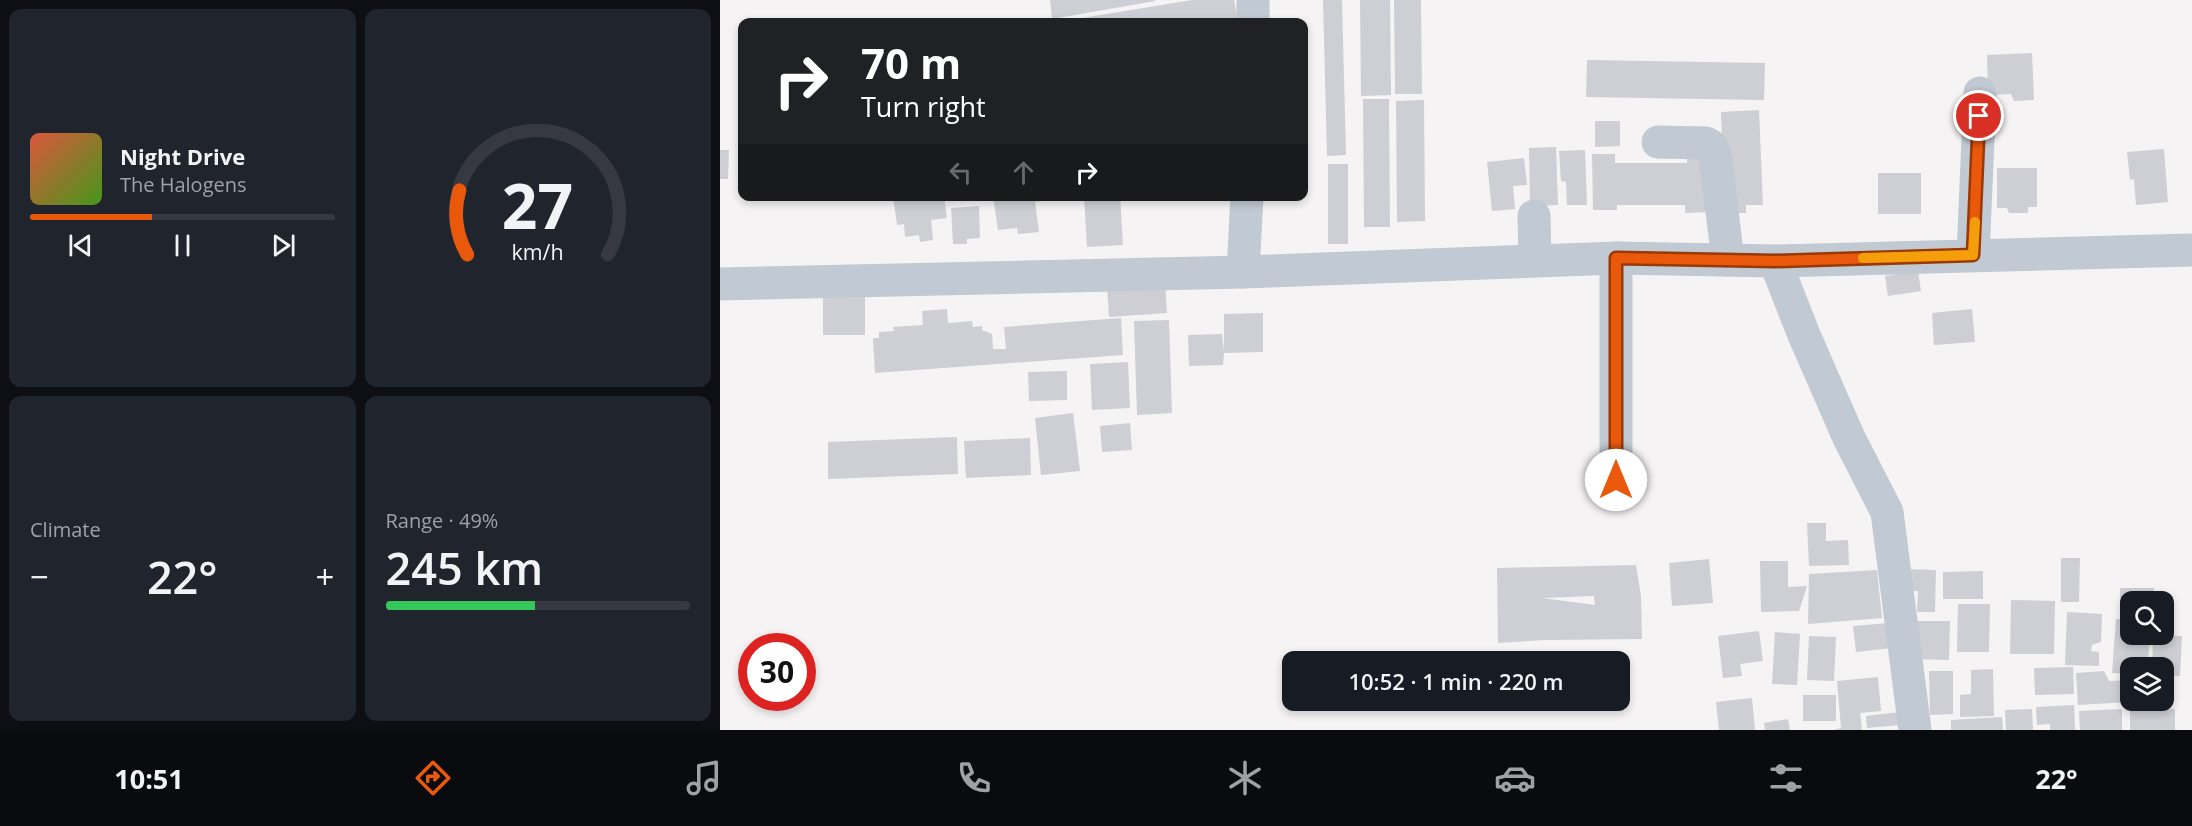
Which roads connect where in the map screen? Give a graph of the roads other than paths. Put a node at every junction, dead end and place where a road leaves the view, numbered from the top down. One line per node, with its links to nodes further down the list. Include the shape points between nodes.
1 (1253, 0): 2 (street)
2 (1253, 18)
3 (1980, 93): 8 (street)
4 (1658, 142): 10 (street, via 1711,146)
5 (1247, 201): 13 (street)
6 (1534, 216): 11 (street)
7 (2192, 250): 8 (street)
8 (1973, 255): 12 (street)
9 (1616, 258): 10 (street); 11 (street); 15 (street)
10 (1728, 260): 12 (street)
11 (1535, 261): 13 (street)
12 (1775, 261): 16 (street, via 1849,438 1887,512)
13 (1243, 272): 14 (street)
14 (720, 284)
15 (1616, 480)
16 (1915, 730)

